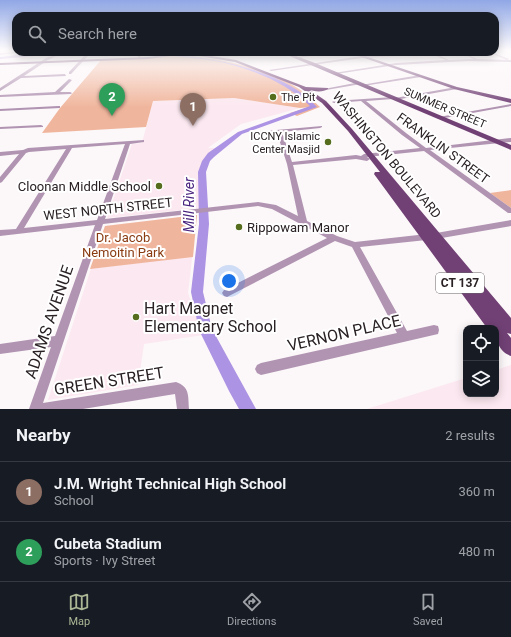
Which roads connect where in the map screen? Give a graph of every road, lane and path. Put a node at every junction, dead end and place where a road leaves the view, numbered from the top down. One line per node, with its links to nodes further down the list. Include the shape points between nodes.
1 (32, 69): 12 (street)
2 (73, 69): 12 (street, via 70,73 73,74)
3 (253, 69): 30 (main road, WASHINGTON BOULEVARD / CT 137, via 304,91)
4 (258, 69): 13 (main road, WASHINGTON BOULEVARD / CT 137)
5 (278, 69): 9 (street)
6 (326, 69): 10 (main road, SUMMER STREET)
7 (362, 69): 10 (street)
8 (401, 69): 11 (main road)
9 (271, 70)
10 (336, 73): 15 (main road, SUMMER STREET)
11 (420, 76): 15 (street); 16 (main road)
12 (21, 77): 18 (street)
13 (283, 78): 17 (main road, via 311,89); 25 (main road, WASHINGTON BOULEVARD / CT 137, via 306,88)
14 (70, 80): 20 (street)
15 (361, 84): 17 (street); 22 (main road, SUMMER STREET)
16 (456, 88): 22 (street); 24 (main road)
17 (326, 89): 25 (main road, via 316,93)
18 (0, 90)
19 (70, 93): 20 (street)
20 (56, 94): 21 (street)
21 (0, 96)
22 (394, 98): 23 (street); 31 (main road, SUMMER STREET)
23 (362, 100): 26 (street); 43 (street, FRANKLIN STREET)
24 (511, 101)
25 (324, 102): 30 (main road, WASHINGTON BOULEVARD / CT 137)
26 (334, 102)
27 (511, 105): 31 (street)
28 (58, 107): 29 (street)
29 (0, 110)
30 (334, 115): 46 (main road, WASHINGTON BOULEVARD / CT 137)
31 (439, 118): 40 (main road, SUMMER STREET)
32 (41, 126): 34 (street)
33 (320, 127): 35 (street)
34 (0, 128)
35 (279, 131): 36 (street); 47 (street)
36 (256, 133)
37 (511, 140): 40 (street)
38 (142, 141): 39 (street)
39 (128, 142): 41 (street); 51 (street, ADAMS AVENUE)
40 (498, 142): 42 (main road, SUMMER STREET); 43 (street)
41 (70, 146): 44 (street); 53 (street)
42 (511, 148)
43 (426, 150): 46 (street); 49 (street, FRANKLIN STREET)
44 (24, 152): 45 (street); 48 (street)
45 (0, 154)
46 (364, 156): 47 (street); 55 (main road, WASHINGTON BOULEVARD / CT 137)
47 (290, 164): 50 (street)
48 (0, 181)
49 (511, 211)
50 (303, 221): 51 (street, WEST NORTH STREET, via 267,205 251,205); 56 (street, WEST NORTH STREET)
51 (99, 222): 53 (street, WEST NORTH STREET); 64 (street, ADAMS AVENUE)
52 (511, 223): 55 (street)
53 (18, 231): 54 (street, WEST NORTH STREET)
54 (0, 233)
55 (431, 237): 57 (street); 59 (main road, WASHINGTON BOULEVARD / CT 137); 60 (main road, WASHINGTON BOULEVARD / CT 137)
56 (334, 238): 57 (street, WEST NORTH STREET); 58 (street)
57 (355, 245): 63 (street)
58 (228, 293)
59 (492, 325)
60 (511, 328)
61 (434, 330): 63 (street, VERNON PLACE)
62 (499, 334): 66 (main road, WASHINGTON BOULEVARD / CT 137)
63 (404, 336): 67 (street, VERNON PLACE)
64 (58, 341): 65 (street); 68 (street, ADAMS AVENUE)
65 (0, 349)
66 (511, 349)
67 (261, 368)
68 (35, 409)
69 (43, 409): 70 (street, GREEN STREET, via 179,389 182,393)
70 (183, 409)

